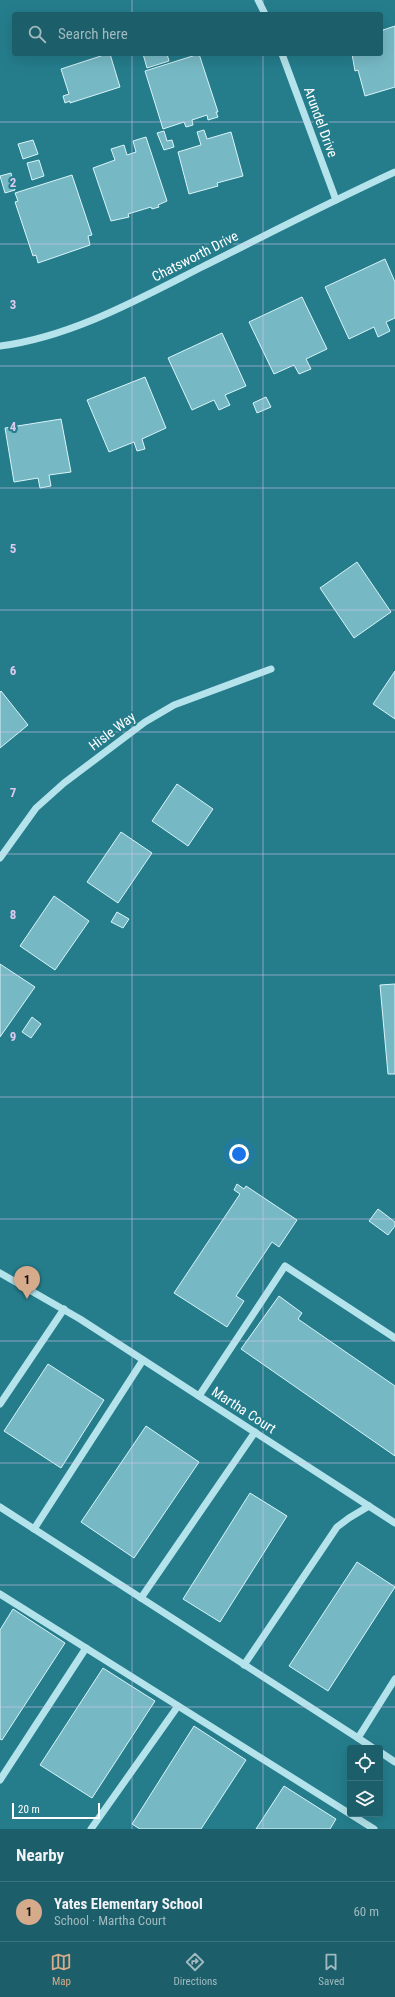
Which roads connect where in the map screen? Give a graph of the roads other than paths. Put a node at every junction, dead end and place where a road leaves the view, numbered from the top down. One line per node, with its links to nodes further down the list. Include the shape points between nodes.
1 (258, 0): 2 (street)
2 (264, 12)
3 (283, 56): 5 (street, Arundel Drive)
4 (395, 172): 5 (street, Chatsworth Drive)
5 (336, 200): 6 (street, Chatsworth Drive, via 161,288 88,321 26,342)
6 (0, 346)
7 (271, 669): 8 (street, Hisle Way, via 174,705 145,722 64,783 36,808)
8 (0, 858)
9 (0, 1273): 10 (street, Martha Court)
10 (64, 1309): 12 (street, Martha Court); 14 (street)
11 (395, 1338): 13 (street, via 285,1266)
12 (143, 1360): 13 (street, Martha Court); 19 (street)
13 (199, 1396): 15 (street, Martha Court)
14 (0, 1404)
15 (255, 1432): 16 (street, Martha Court); 21 (street)
16 (369, 1506): 18 (street, Martha Court); 23 (street, via 337,1527)
17 (0, 1507): 19 (street)
18 (395, 1522)
19 (34, 1529): 21 (street)
20 (0, 1594): 22 (street)
21 (141, 1598): 23 (street)
22 (86, 1648): 25 (street); 30 (street)
23 (244, 1665): 26 (street)
24 (395, 1679): 26 (street)
25 (178, 1706): 31 (street); 32 (street)
26 (358, 1738): 27 (street)
27 (368, 1745)
28 (383, 1754): 29 (street)
29 (395, 1762)
30 (0, 1780)
31 (363, 1826): 33 (street)
32 (91, 1829)
33 (374, 1829)

